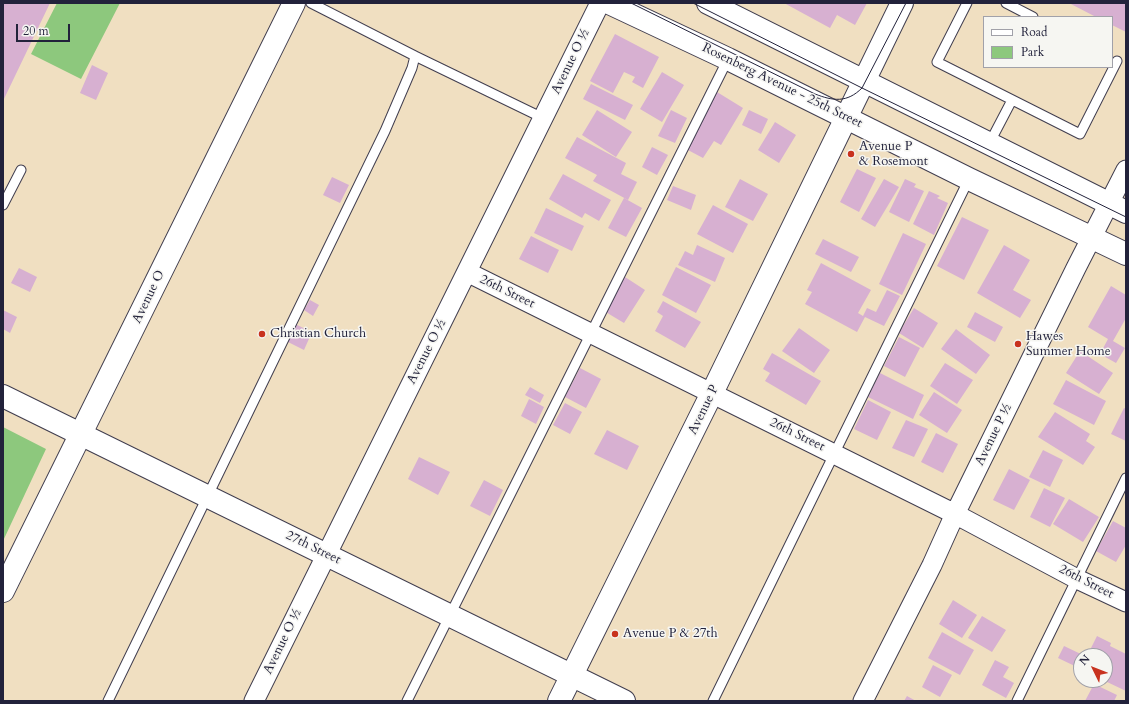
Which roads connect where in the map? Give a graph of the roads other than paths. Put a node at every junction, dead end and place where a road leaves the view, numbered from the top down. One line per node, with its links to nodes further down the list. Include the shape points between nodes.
1 (294, 3): 29 (main road, Avenue O)
2 (311, 3): 10 (lane)
3 (600, 3): 15 (street, Avenue O ½)
4 (609, 3): 11 (main road, Rosenberg Avenue - 25th Street)
5 (708, 3): 13 (main road)
6 (902, 3): 13 (main road, Avenue P)
7 (967, 3): 14 (lane, via 937,62)
8 (1006, 3): 9 (lane)
9 (1031, 16)
10 (415, 56): 15 (lane); 32 (lane, via 385,131)
11 (728, 58): 16 (main road, Rosenberg Avenue - 25th Street); 26 (lane)
12 (1118, 62): 14 (lane, via 1080,134)
13 (864, 82): 16 (main road, Avenue P); 17 (main road)
14 (1012, 100): 17 (lane)
15 (543, 118): 25 (street, Avenue O ½)
16 (845, 118): 20 (main road, Rosenberg Avenue - 25th Street); 27 (main road, Avenue P)
17 (989, 144): 22 (main road)
18 (21, 170): 21 (lane)
19 (1126, 170): 22 (street, Avenue P ½)
20 (969, 179): 23 (main road, Rosenberg Avenue - 25th Street); 30 (lane)
21 (3, 205)
22 (1117, 208): 23 (street, Avenue P ½)
23 (1091, 237): 24 (main road, Rosenberg Avenue - 25th Street); 33 (street, Avenue P ½)
24 (1126, 254)
25 (467, 272): 26 (street, 26th Street); 34 (street, Avenue O ½)
26 (590, 333): 27 (street, 26th Street); 38 (lane)
27 (712, 393): 30 (street, 26th Street); 39 (main road, Avenue P)
28 (3, 396): 29 (main road, 27th Street)
29 (81, 434): 32 (main road, 27th Street); 36 (main road, Avenue O)
30 (835, 454): 33 (street, 26th Street); 45 (lane)
31 (1126, 478): 35 (lane)
32 (207, 496): 34 (main road, 27th Street); 40 (lane)
33 (955, 514): 35 (street, 26th Street); 46 (street, Avenue P ½)
34 (326, 554): 38 (main road, 27th Street); 41 (street, Avenue O ½)
35 (1077, 579): 37 (street, 26th Street); 47 (lane)
36 (3, 591)
37 (1126, 602)
38 (450, 615): 39 (main road, 27th Street); 42 (lane)
39 (572, 675): 43 (main road, Avenue P); 44 (main road, 27th Street)
40 (108, 701)
41 (254, 701)
42 (407, 701)
43 (559, 701)
44 (624, 701)
45 (713, 701)
46 (863, 701)
47 (1016, 701)

